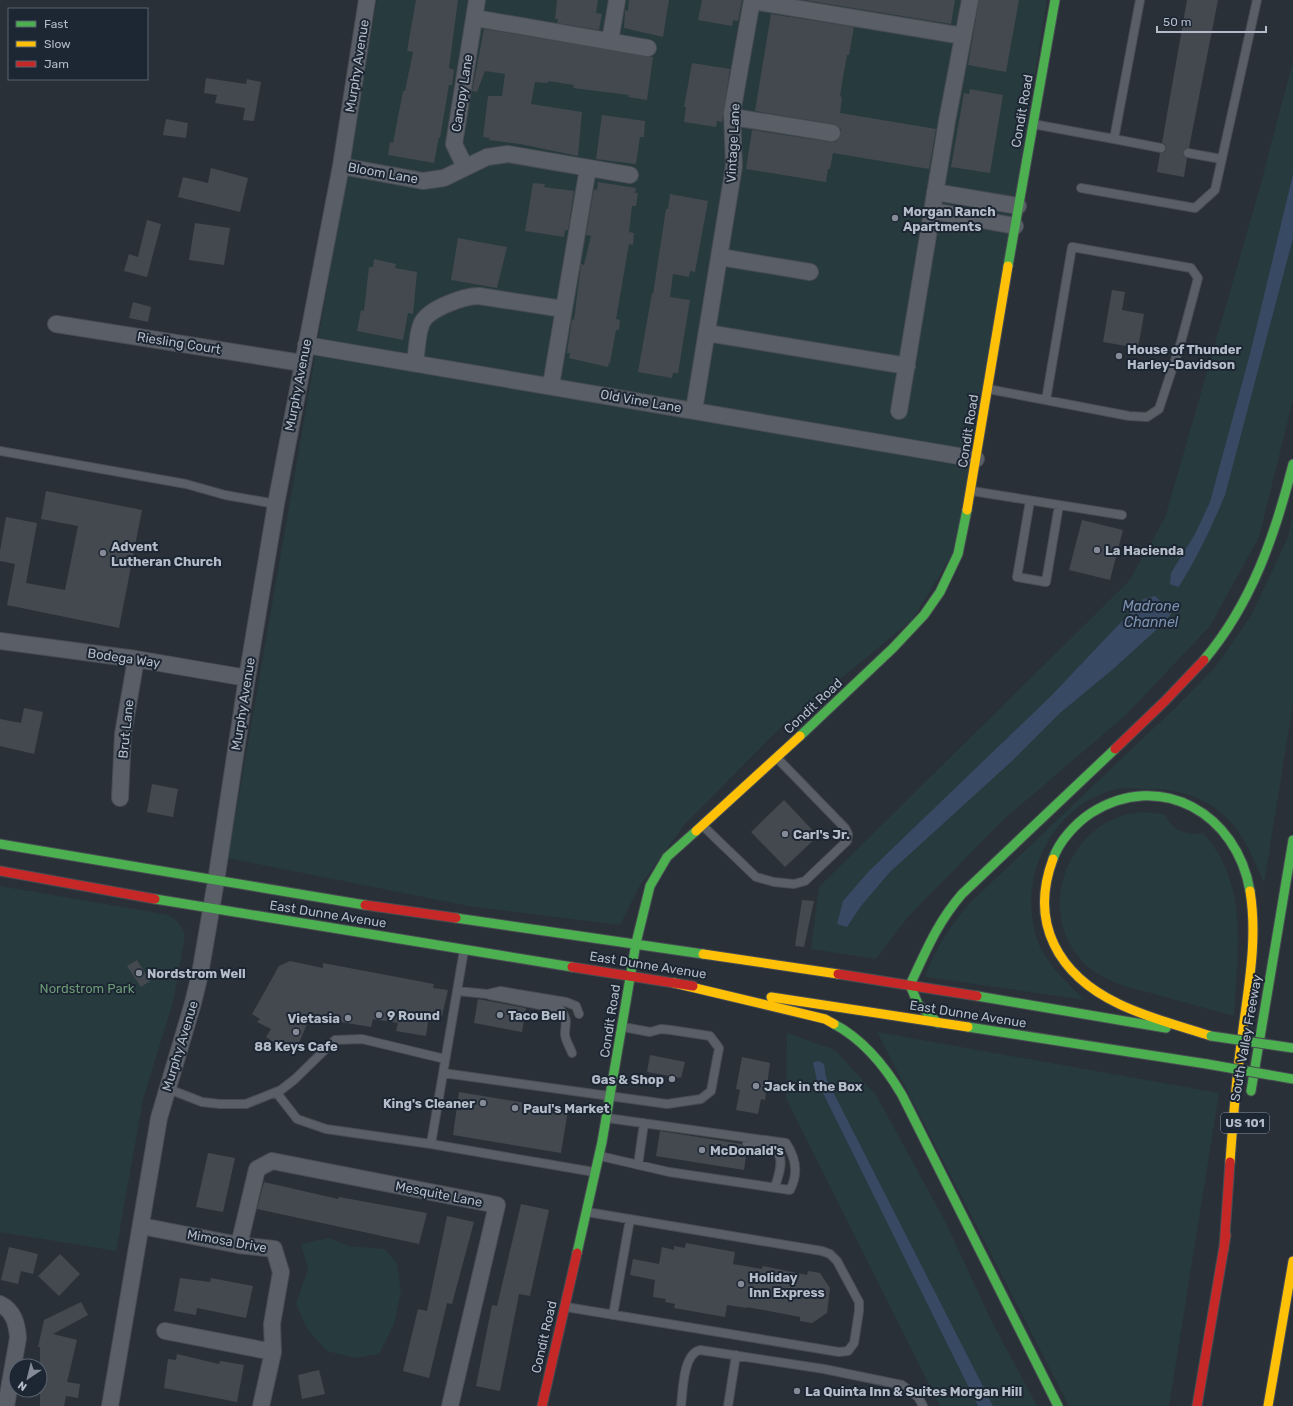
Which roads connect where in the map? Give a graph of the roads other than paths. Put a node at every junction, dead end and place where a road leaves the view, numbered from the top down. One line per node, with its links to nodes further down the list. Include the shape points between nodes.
1 (367, 0): 20 (street, Murphy Avenue)
2 (477, 0): 9 (street, Canopy Lane)
3 (617, 0): 11 (street)
4 (752, 0): 10 (street, Vintage Lane); 13 (street, Vintage Lane)
5 (970, 0): 10 (street)
6 (1055, 0): 14 (main road, Condit Road)
7 (1140, 0): 16 (lane)
8 (1257, 0): 19 (lane)
9 (474, 18): 11 (street); 21 (street, Canopy Lane, via 454,144)
10 (963, 36): 25 (street)
11 (610, 42): 12 (street)
12 (648, 48)
13 (733, 117): 15 (street); 29 (street, Vintage Lane, via 734,166)
14 (1032, 124): 16 (lane); 26 (main road, Condit Road)
15 (832, 133)
16 (1114, 140): 17 (lane)
17 (1161, 148)
18 (1188, 153): 19 (lane)
19 (1221, 159): 24 (lane, via 1215,190 1195,208)
20 (341, 166): 21 (street, Bloom Lane, via 423,181 444,178); 34 (street, Murphy Avenue)
21 (465, 167): 22 (street, Bloom Lane, via 487,157 508,154)
22 (588, 168): 23 (street, Bloom Lane); 31 (street)
23 (630, 175)
24 (1081, 188)
25 (935, 192): 26 (street); 27 (street)
26 (1018, 206): 28 (main road, Condit Road)
27 (933, 211): 28 (street); 37 (street)
28 (1015, 226): 39 (main road, Condit Road)
29 (720, 257): 30 (street); 33 (street, Vintage Lane)
30 (810, 272)
31 (563, 309): 35 (street, via 467,296 431,312 421,324); 38 (street)
32 (56, 324): 36 (street, Riesling Court)
33 (707, 333): 37 (street); 41 (street, Vintage Lane)
34 (306, 344): 35 (street, Old Vine Lane); 36 (street, Murphy Avenue)
35 (415, 362): 38 (street, Old Vine Lane)
36 (302, 363): 48 (street, Murphy Avenue)
37 (907, 366): 42 (street)
38 (551, 385): 41 (street, Old Vine Lane)
39 (988, 389): 40 (lane); 44 (main road, Condit Road)
40 (1046, 400): 40 (lane, via 1072,247 1191,268 1198,278 1159,409 1147,417 1129,416)
41 (694, 410): 44 (street, Old Vine Lane)
42 (899, 411)
43 (0, 453): 48 (lane, via 186,484 225,495)
44 (976, 459): 46 (main road, Condit Road)
45 (1293, 464): 66 (main road, via 1260,568 1250,592 1223,635 1170,696 953,905 936,928)
46 (971, 491): 47 (lane); 54 (main road, Condit Road, via 958,554 940,592 924,615 893,648)
47 (1030, 501): 49 (lane); 49 (lane, via 1017,577 1046,582)
48 (276, 504): 53 (street, Murphy Avenue)
49 (1059, 505): 50 (lane)
50 (1122, 515)
51 (0, 641): 52 (street, Bodega Way)
52 (136, 659): 53 (street, Bodega Way); 55 (street, Brut Lane, via 124,734)
53 (247, 678): 60 (street, Murphy Avenue)
54 (777, 758): 56 (main road, Condit Road); 56 (lane, via 848,834 847,841 805,881 794,884 756,877)
55 (120, 798)
56 (703, 825): 62 (main road, Condit Road, via 668,857 650,886)
57 (1293, 840): 81 (main road, South Valley Freeway / US 101)
58 (0, 844): 60 (main road, East Dunne Avenue)
59 (0, 871): 61 (main road, East Dunne Avenue)
60 (216, 881): 61 (street, Murphy Avenue); 62 (main road, East Dunne Avenue, via 361,905)
61 (212, 909): 63 (main road, East Dunne Avenue); 78 (street, Murphy Avenue, via 194,1003)
62 (636, 943): 64 (main road, Condit Road); 66 (main road, East Dunne Avenue)
63 (464, 949): 64 (main road, East Dunne Avenue); 67 (lane)
64 (631, 976): 65 (main road, East Dunne Avenue); 71 (main road, Condit Road)
65 (674, 982): 70 (main road, East Dunne Avenue); 111 (main road, via 825,1019 845,1029 877,1057 902,1094)
66 (910, 985): 70 (main road, via 918,1004); 72 (main road, East Dunne Avenue)
67 (457, 990): 68 (lane); 75 (lane)
68 (487, 994): 69 (lane, via 500,991 566,1002 576,1006); 74 (lane, via 560,1009 567,1023 565,1035)
69 (580, 1014)
70 (938, 1022): 77 (main road, East Dunne Avenue, bridge)
71 (622, 1027): 80 (main road, Condit Road); 80 (lane, via 650,1032 661,1029 710,1036 719,1048 711,1092 701,1099 667,1104)
72 (1211, 1036): 73 (main road, East Dunne Avenue, bridge); 95 (main road, via 1143,1013 1093,989 1069,967 1053,942 1047,927 1043,895 1049,863 1054,852 1072,829 1091,813 1110,803 1130,797 1153,795 1173,798 1200,812 1218,824 1237,849 1249,885 1253,920 1251,963 1239,1059)
73 (1293, 1048)
74 (572, 1053)
75 (445, 1059): 76 (lane); 79 (lane, via 362,1039 335,1040 295,1079)
76 (443, 1073): 80 (lane); 85 (lane)
77 (1293, 1079)
78 (166, 1088): 79 (lane, via 202,1102 220,1104 246,1104); 93 (street, Murphy Avenue)
79 (276, 1092): 85 (lane, via 297,1119 326,1130)
80 (611, 1096): 82 (main road, Condit Road)
81 (1249, 1099)
82 (607, 1118): 83 (lane); 87 (main road, Condit Road)
83 (644, 1123): 84 (lane); 88 (lane)
84 (689, 1129): 90 (lane, via 696,1134 757,1145 778,1152 782,1166); 90 (lane, via 786,1143 794,1160 795,1181 790,1190)
85 (431, 1144): 89 (lane)
86 (1240, 1154): 95 (main road)
87 (599, 1156): 88 (lane); 89 (main road, Condit Road)
88 (638, 1164): 90 (lane, via 669,1172)
89 (595, 1172): 91 (main road, Condit Road)
90 (775, 1187)
91 (586, 1212): 92 (lane); 98 (main road, Condit Road)
92 (630, 1219): 99 (lane); 99 (lane, via 830,1254 837,1261 859,1302 860,1311 854,1343 848,1351 838,1352)
93 (141, 1226): 94 (street, Mimosa Drive); 104 (street, Murphy Avenue)
94 (239, 1244): 101 (street, Mimosa Drive, via 274,1249 281,1272 272,1324); 106 (street, Mesquite Lane, via 257,1169 272,1161 497,1205)
95 (1224, 1249): 112 (main road)
96 (1293, 1261): 113 (main road)
97 (0, 1304): 103 (street, via 10,1311 17,1326 18,1338)
98 (564, 1307): 99 (lane); 107 (main road, Condit Road)
99 (614, 1315)
100 (165, 1331): 101 (street)
101 (273, 1352): 105 (street, Mimosa Drive)
102 (736, 1355): 108 (lane, via 694,1351 689,1358); 109 (lane); 110 (lane, via 902,1385 918,1397)
103 (6, 1406)
104 (110, 1406)
105 (261, 1406)
106 (450, 1406)
107 (542, 1406)
108 (680, 1406)
109 (728, 1406)
110 (923, 1406)
111 (1058, 1406)
112 (1197, 1406)
113 (1268, 1406)

